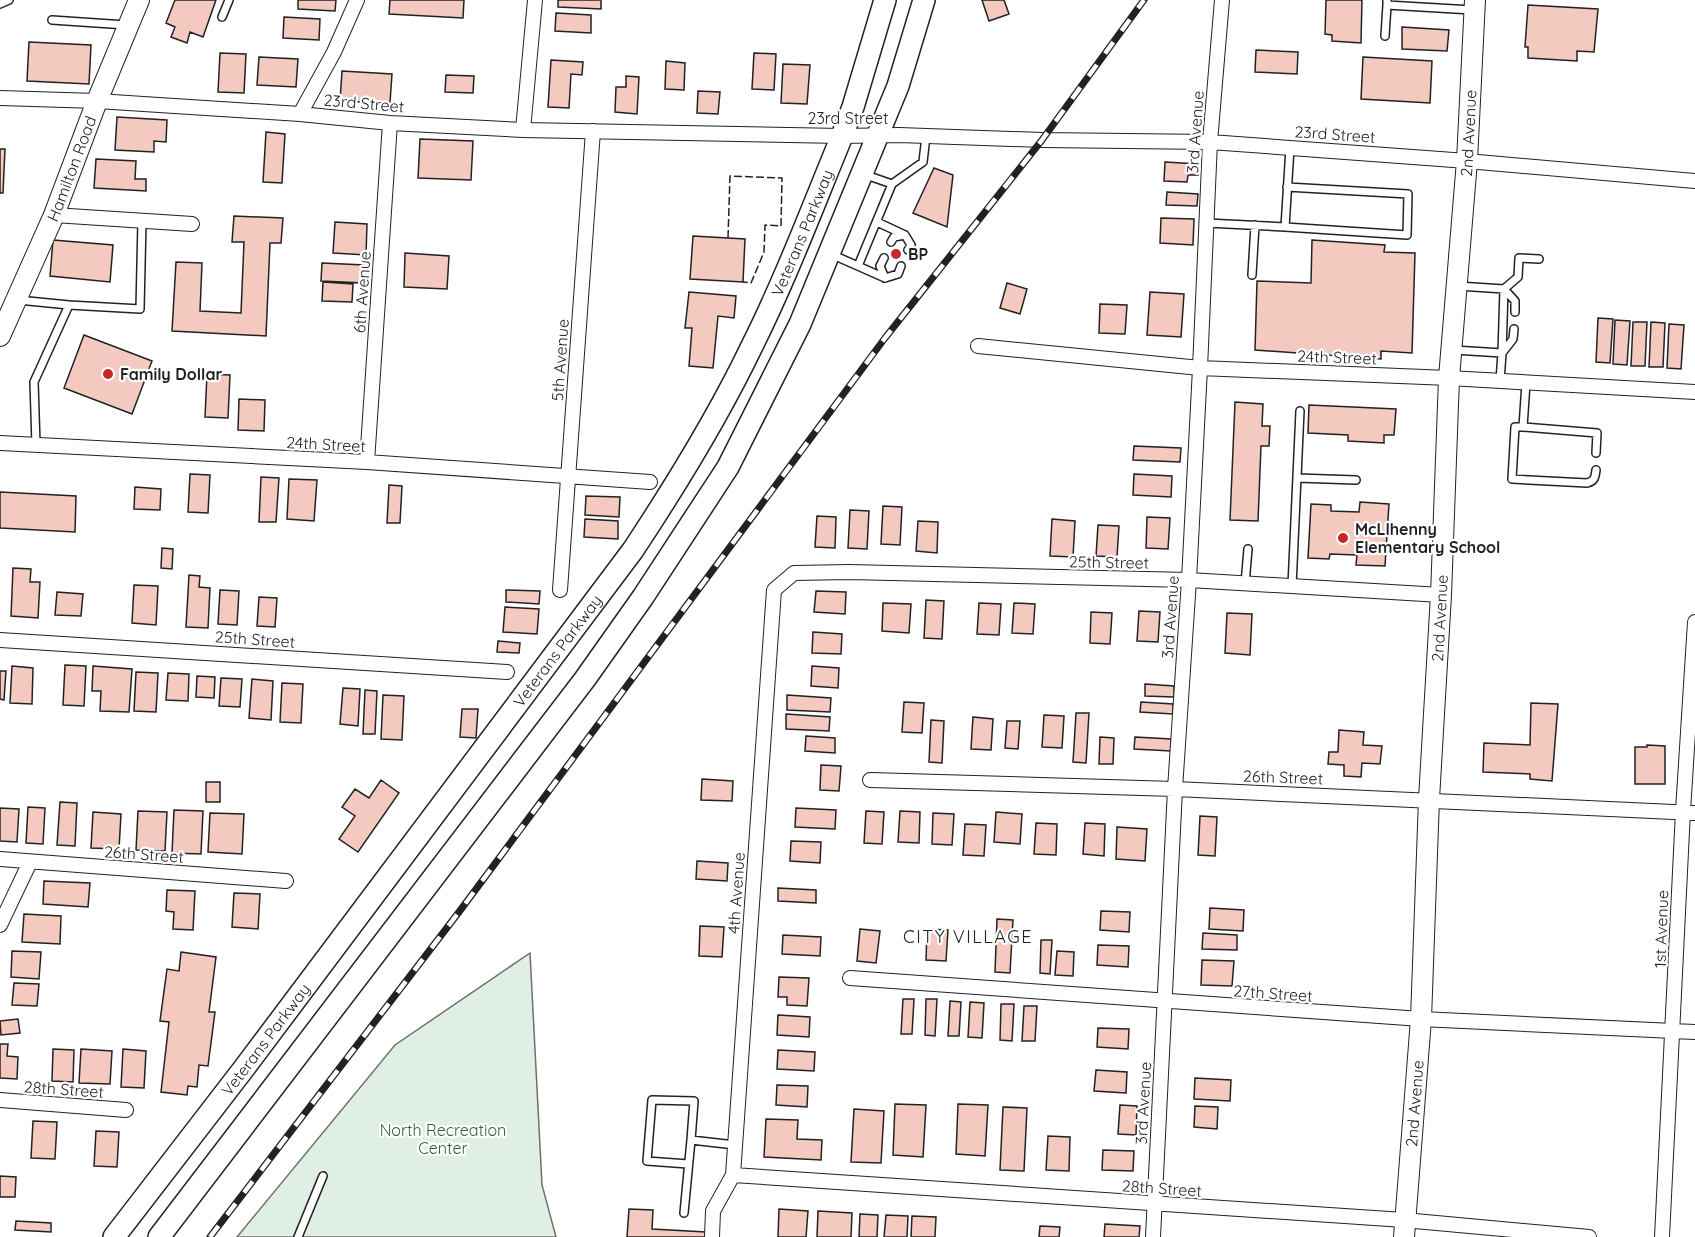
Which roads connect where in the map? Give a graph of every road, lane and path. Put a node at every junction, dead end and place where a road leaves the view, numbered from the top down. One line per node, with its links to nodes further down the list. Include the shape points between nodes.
1 (9, 0): 12 (lane)
2 (139, 0): 18 (main road, Hamilton Road)
3 (228, 0): 16 (lane)
4 (357, 0): 22 (street)
5 (535, 0): 24 (street)
6 (885, 0): 27 (main road, Veterans Parkway)
7 (924, 0): 26 (main road, Veterans Parkway, via 898,86)
8 (1222, 0): 29 (street, 3rd Avenue)
9 (1452, 0): 15 (lane)
10 (1387, 3): 11 (lane); 19 (lane)
11 (1411, 3): 13 (lane)
12 (0, 4)
13 (1431, 4): 15 (lane)
14 (1475, 5): 15 (lane); 31 (main road, 2nd Avenue)
15 (1451, 8)
16 (222, 16)
17 (52, 20): 18 (lane)
18 (129, 25): 21 (main road, Hamilton Road)
19 (1385, 36)
20 (0, 98): 21 (street, 23rd Street)
21 (97, 101): 22 (street, 23rd Street); 36 (main road, Hamilton Road)
22 (300, 114): 23 (street, 23rd Street)
23 (390, 123): 24 (street, 23rd Street); 73 (street, 6th Avenue)
24 (523, 130): 25 (street, 23rd Street)
25 (593, 131): 27 (street, 23rd Street); 75 (street, 5th Avenue)
26 (878, 135): 27 (street, 23rd Street); 28 (street, 23rd Street); 32 (main road, Veterans Parkway)
27 (842, 136): 112 (main road, Veterans Parkway, via 753,345 706,434 650,524)
28 (926, 136): 29 (street, 23rd Street); 34 (lane, via 924,162)
29 (1210, 142): 30 (street, 23rd Street); 39 (street, 3rd Avenue)
30 (1290, 148): 31 (street, 23rd Street); 35 (lane)
31 (1467, 160): 33 (street, 23rd Street); 53 (main road, 2nd Avenue)
32 (861, 174): 34 (lane); 46 (main road, Veterans Parkway)
33 (1695, 181)
34 (892, 184): 38 (lane)
35 (1287, 187): 42 (lane); 42 (lane, via 1408,194 1407,235)
36 (54, 215): 37 (street); 55 (main road, Hamilton Road)
37 (142, 221): 40 (street); 56 (lane, via 140,309)
38 (877, 222): 43 (lane); 49 (lane)
39 (1207, 223): 41 (lane); 63 (street, 3rd Avenue)
40 (192, 224)
41 (1255, 225): 42 (lane); 51 (lane)
42 (1285, 227)
43 (905, 235): 44 (lane, via 894,237); 45 (lane, via 911,244)
44 (891, 242)
45 (908, 250)
46 (830, 253): 49 (lane); 113 (main road, Veterans Parkway, via 800,324 728,467 643,597 585,679)
47 (884, 258): 52 (lane, via 880,266)
48 (1539, 259): 54 (lane, via 1519,258 1518,277)
49 (858, 266): 52 (lane)
50 (901, 266): 52 (lane, via 898,274)
51 (1252, 275)
52 (885, 278)
53 (1457, 286): 54 (lane); 61 (main road, 2nd Avenue)
54 (1504, 290): 57 (lane, via 1515,301); 62 (lane)
55 (16, 300): 56 (lane); 59 (main road, Hamilton Road)
56 (69, 304): 71 (lane, via 34,382)
57 (1515, 312)
58 (1514, 329): 62 (lane, via 1513,339)
59 (0, 334)
60 (978, 346): 63 (street, 24th Street)
61 (1452, 350): 62 (lane); 64 (main road, 2nd Avenue)
62 (1502, 353): 65 (lane)
63 (1200, 368): 64 (street, 24th Street); 81 (street, 3rd Avenue)
64 (1449, 378): 65 (street, 24th Street); 85 (main road, 2nd Avenue)
65 (1500, 381): 66 (street, 24th Street)
66 (1526, 383): 67 (street, 24th Street); 69 (lane)
67 (1695, 392)
68 (1300, 411): 76 (lane)
69 (1523, 427): 72 (lane, via 1597,433); 74 (lane, via 1515,426 1512,479 1587,483 1593,482)
70 (0, 442): 71 (street, 24th Street)
71 (36, 445): 73 (street, 24th Street)
72 (1596, 453)
73 (367, 462): 75 (street, 24th Street)
74 (1596, 470)
75 (568, 476): 78 (street, 24th Street); 84 (street, 5th Avenue)
76 (1297, 478): 77 (lane); 83 (lane)
77 (1356, 480)
78 (650, 482)
79 (1248, 549): 82 (lane)
80 (812, 573): 81 (street, 25th Street); 105 (street, 4th Avenue, via 794,573 774,590)
81 (1189, 580): 82 (street, 25th Street); 90 (street, 3rd Avenue)
82 (1245, 584): 83 (street, 25th Street)
83 (1292, 586): 85 (street, 25th Street)
84 (560, 591)
85 (1441, 595): 91 (main road, 2nd Avenue)
86 (1695, 622): 92 (street, 1st Avenue)
87 (0, 640): 88 (street, 25th Street)
88 (507, 672)
89 (870, 780): 90 (street, 26th Street)
90 (1175, 789): 91 (street, 26th Street); 98 (street, 3rd Avenue)
91 (1429, 799): 92 (street, 26th Street); 99 (main road, 2nd Avenue)
92 (1689, 812): 100 (street, 1st Avenue)
93 (0, 859): 94 (street, 26th Street)
94 (30, 862): 95 (street, 26th Street); 96 (street)
95 (286, 881)
96 (0, 925)
97 (850, 978): 98 (street, 27th Street)
98 (1165, 1002): 99 (street, 27th Street); 109 (street, 3rd Avenue)
99 (1421, 1020): 100 (street, 27th Street); 111 (main road, 2nd Avenue)
100 (1674, 1030): 101 (street, 27th Street); 118 (street, 1st Avenue)
101 (1695, 1032)
102 (0, 1100): 103 (street, 28th Street)
103 (126, 1110)
104 (691, 1140): 105 (lane); 106 (lane); 106 (lane, via 694,1101 652,1100 647,1161)
105 (735, 1145): 107 (street, 4th Avenue)
106 (688, 1164): 110 (lane)
107 (733, 1175): 109 (street, 28th Street); 115 (street, 4th Avenue, via 714,1211)
108 (323, 1176): 114 (lane)
109 (1155, 1205): 111 (street, 28th Street); 116 (street, 3rd Avenue)
110 (684, 1213)
111 (1404, 1228): 117 (street, 28th Street)
112 (114, 1237)
113 (159, 1237)
114 (298, 1237)
115 (712, 1237)
116 (1153, 1237)
117 (1589, 1237)
118 (1662, 1237)

